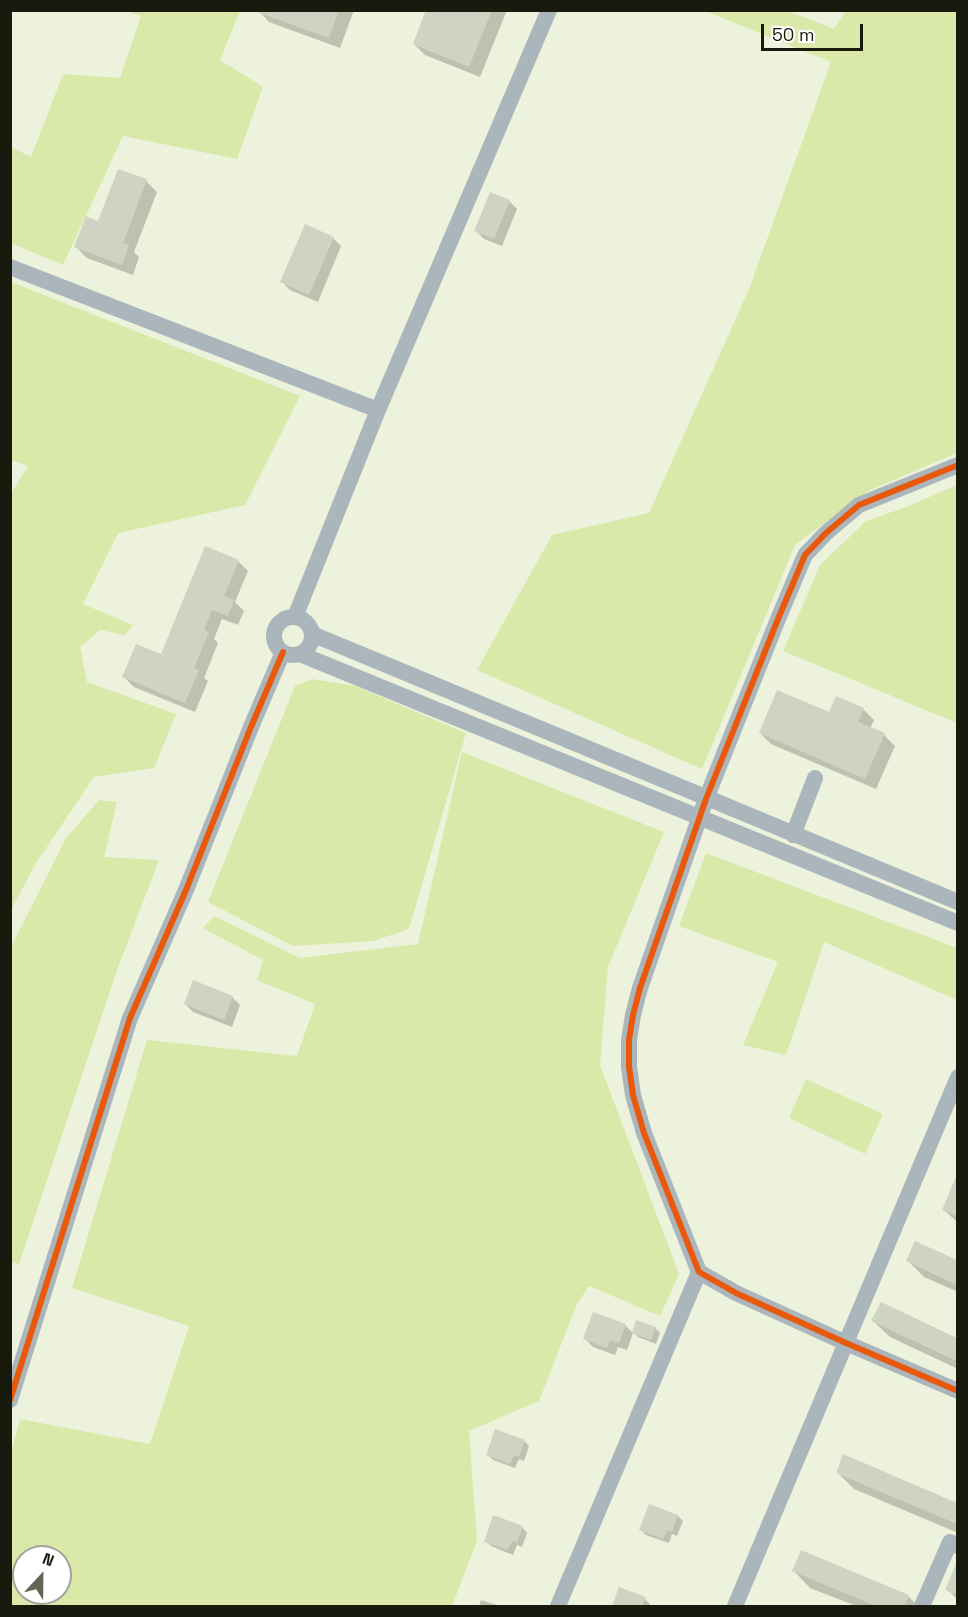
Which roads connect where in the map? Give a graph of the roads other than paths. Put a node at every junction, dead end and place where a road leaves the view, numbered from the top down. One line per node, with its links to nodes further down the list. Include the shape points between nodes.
1 (549, 10): 3 (street)
2 (10, 267): 3 (street)
3 (378, 410): 5 (street)
4 (957, 465): 10 (street, via 859,505 805,555)
5 (295, 617): 6 (street, via 306,623); 7 (street, via 282,620 274,631 275,643)
6 (312, 634): 8 (street, via 309,646); 10 (street)
7 (283, 652): 8 (street); 20 (street, via 130,1018)
8 (300, 654): 11 (street)
9 (815, 778): 12 (street)
10 (706, 799): 11 (street); 12 (street)
11 (700, 818): 14 (street); 17 (street, via 640,988 629,1040 633,1095 644,1133)
12 (793, 835): 13 (street)
13 (957, 902)
14 (957, 923)
15 (957, 1077): 16 (street)
16 (954, 1094): 18 (street)
17 (699, 1272): 18 (street); 22 (street)
18 (846, 1344): 19 (street); 23 (street)
19 (957, 1391)
20 (10, 1400)
21 (957, 1546): 24 (street, via 950,1542)
22 (558, 1606)
23 (735, 1606)
24 (922, 1606)

